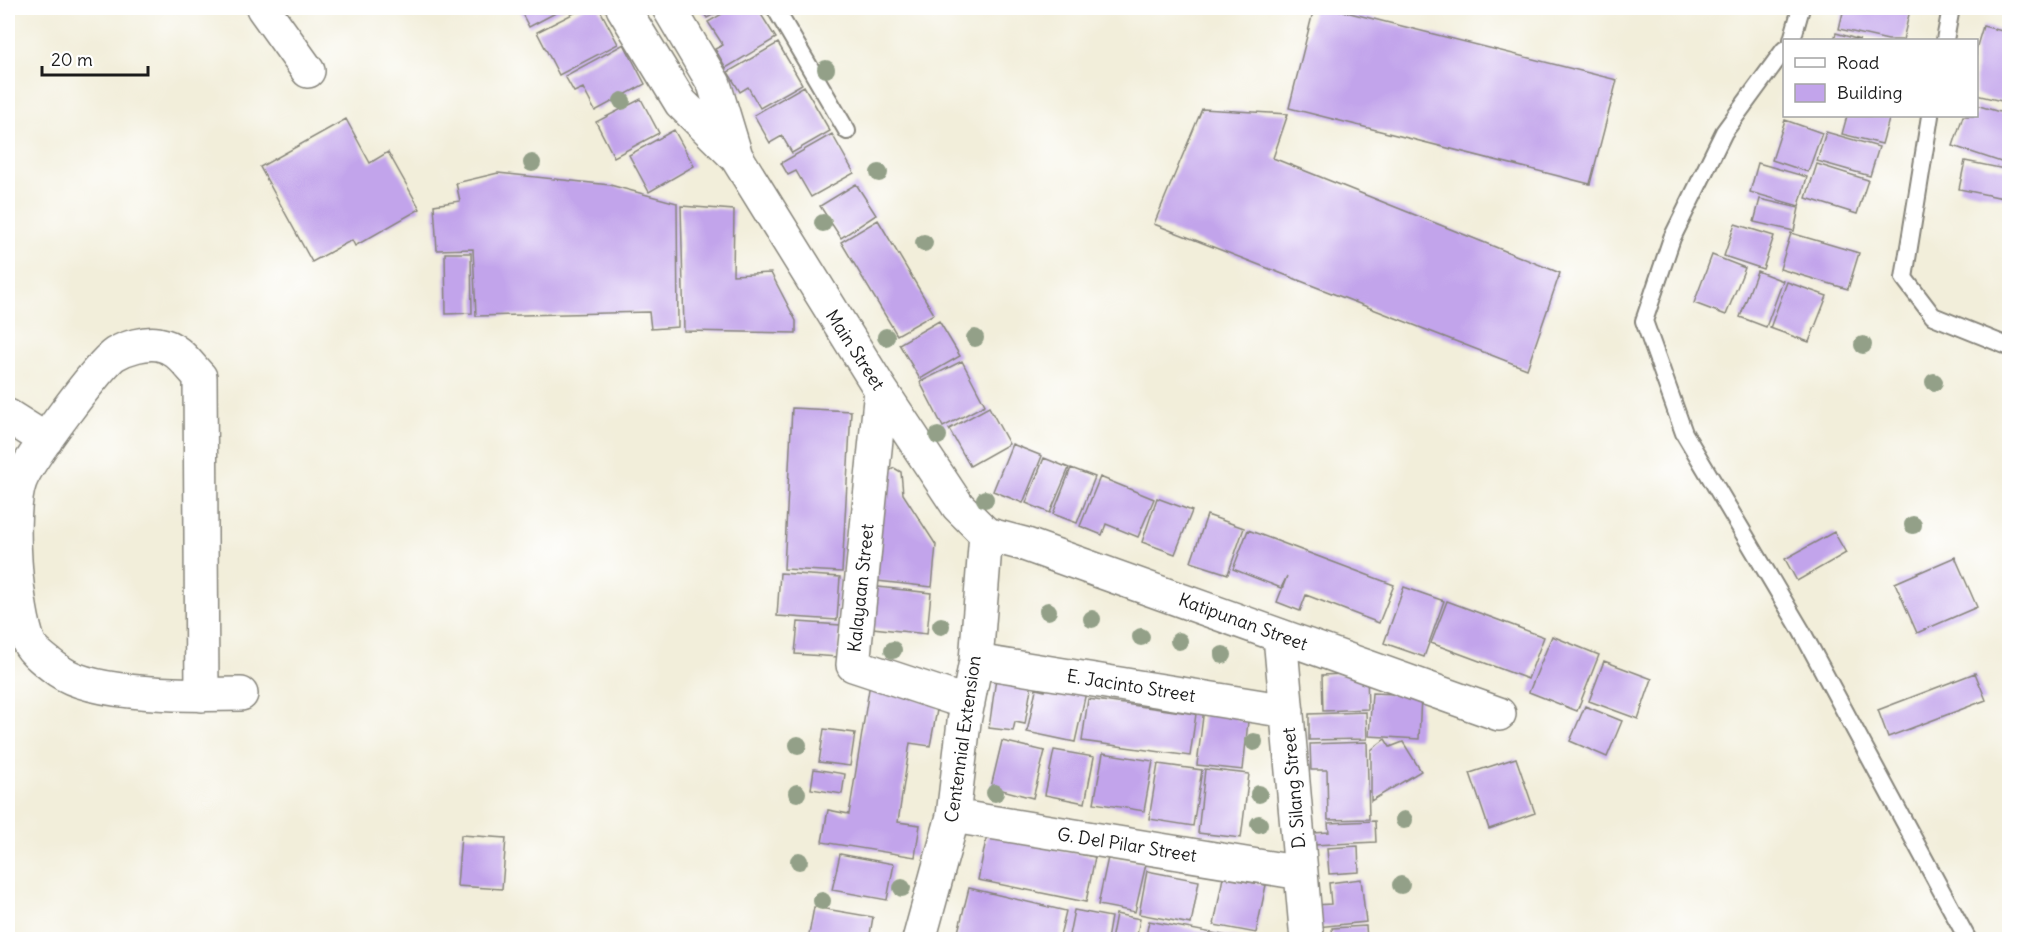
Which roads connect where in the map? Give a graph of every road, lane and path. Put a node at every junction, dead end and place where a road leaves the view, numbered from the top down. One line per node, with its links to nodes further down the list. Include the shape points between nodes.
1 (263, 8): 10 (street)
2 (623, 8): 13 (street, Main Street, via 681,103)
3 (669, 8): 13 (street, Main Street, via 714,84)
4 (775, 8): 12 (lane)
5 (1801, 8): 7 (lane)
6 (1951, 8): 8 (lane)
7 (1792, 39)
8 (1944, 39)
9 (1783, 53): 30 (lane, via 1724,132 1672,238 1644,321 1684,433 1801,630)
10 (308, 71)
11 (1930, 117): 14 (lane, via 1904,279 1933,316)
12 (847, 131)
13 (736, 158): 15 (street, Main Street)
14 (2010, 347)
15 (881, 390): 18 (street, Main Street, via 958,506); 23 (street, Kalayaan Street, via 853,665)
16 (8, 416): 17 (street)
17 (46, 440): 22 (street, via 20,481 14,512 18,592 30,645 61,672 110,690); 22 (street, via 114,355 143,343 158,344 174,348 200,376)
18 (986, 534): 19 (street, Katipunan Street, via 1024,544); 20 (street, Centennial Extension)
19 (1280, 636): 24 (street, D. Silang Street); 25 (street, Katipunan Street)
20 (976, 661): 23 (street, Centennial Extension); 24 (street, E. Jacinto Street)
21 (242, 694): 22 (street)
22 (202, 695)
23 (968, 702): 26 (street, Centennial Extension)
24 (1287, 711): 27 (street, D. Silang Street)
25 (1499, 714)
26 (954, 816): 27 (street, G. Del Pilar Street); 28 (street, Centennial Extension)
27 (1301, 873): 29 (street, D. Silang Street)
28 (919, 939)
29 (1307, 939)
30 (1968, 939)

